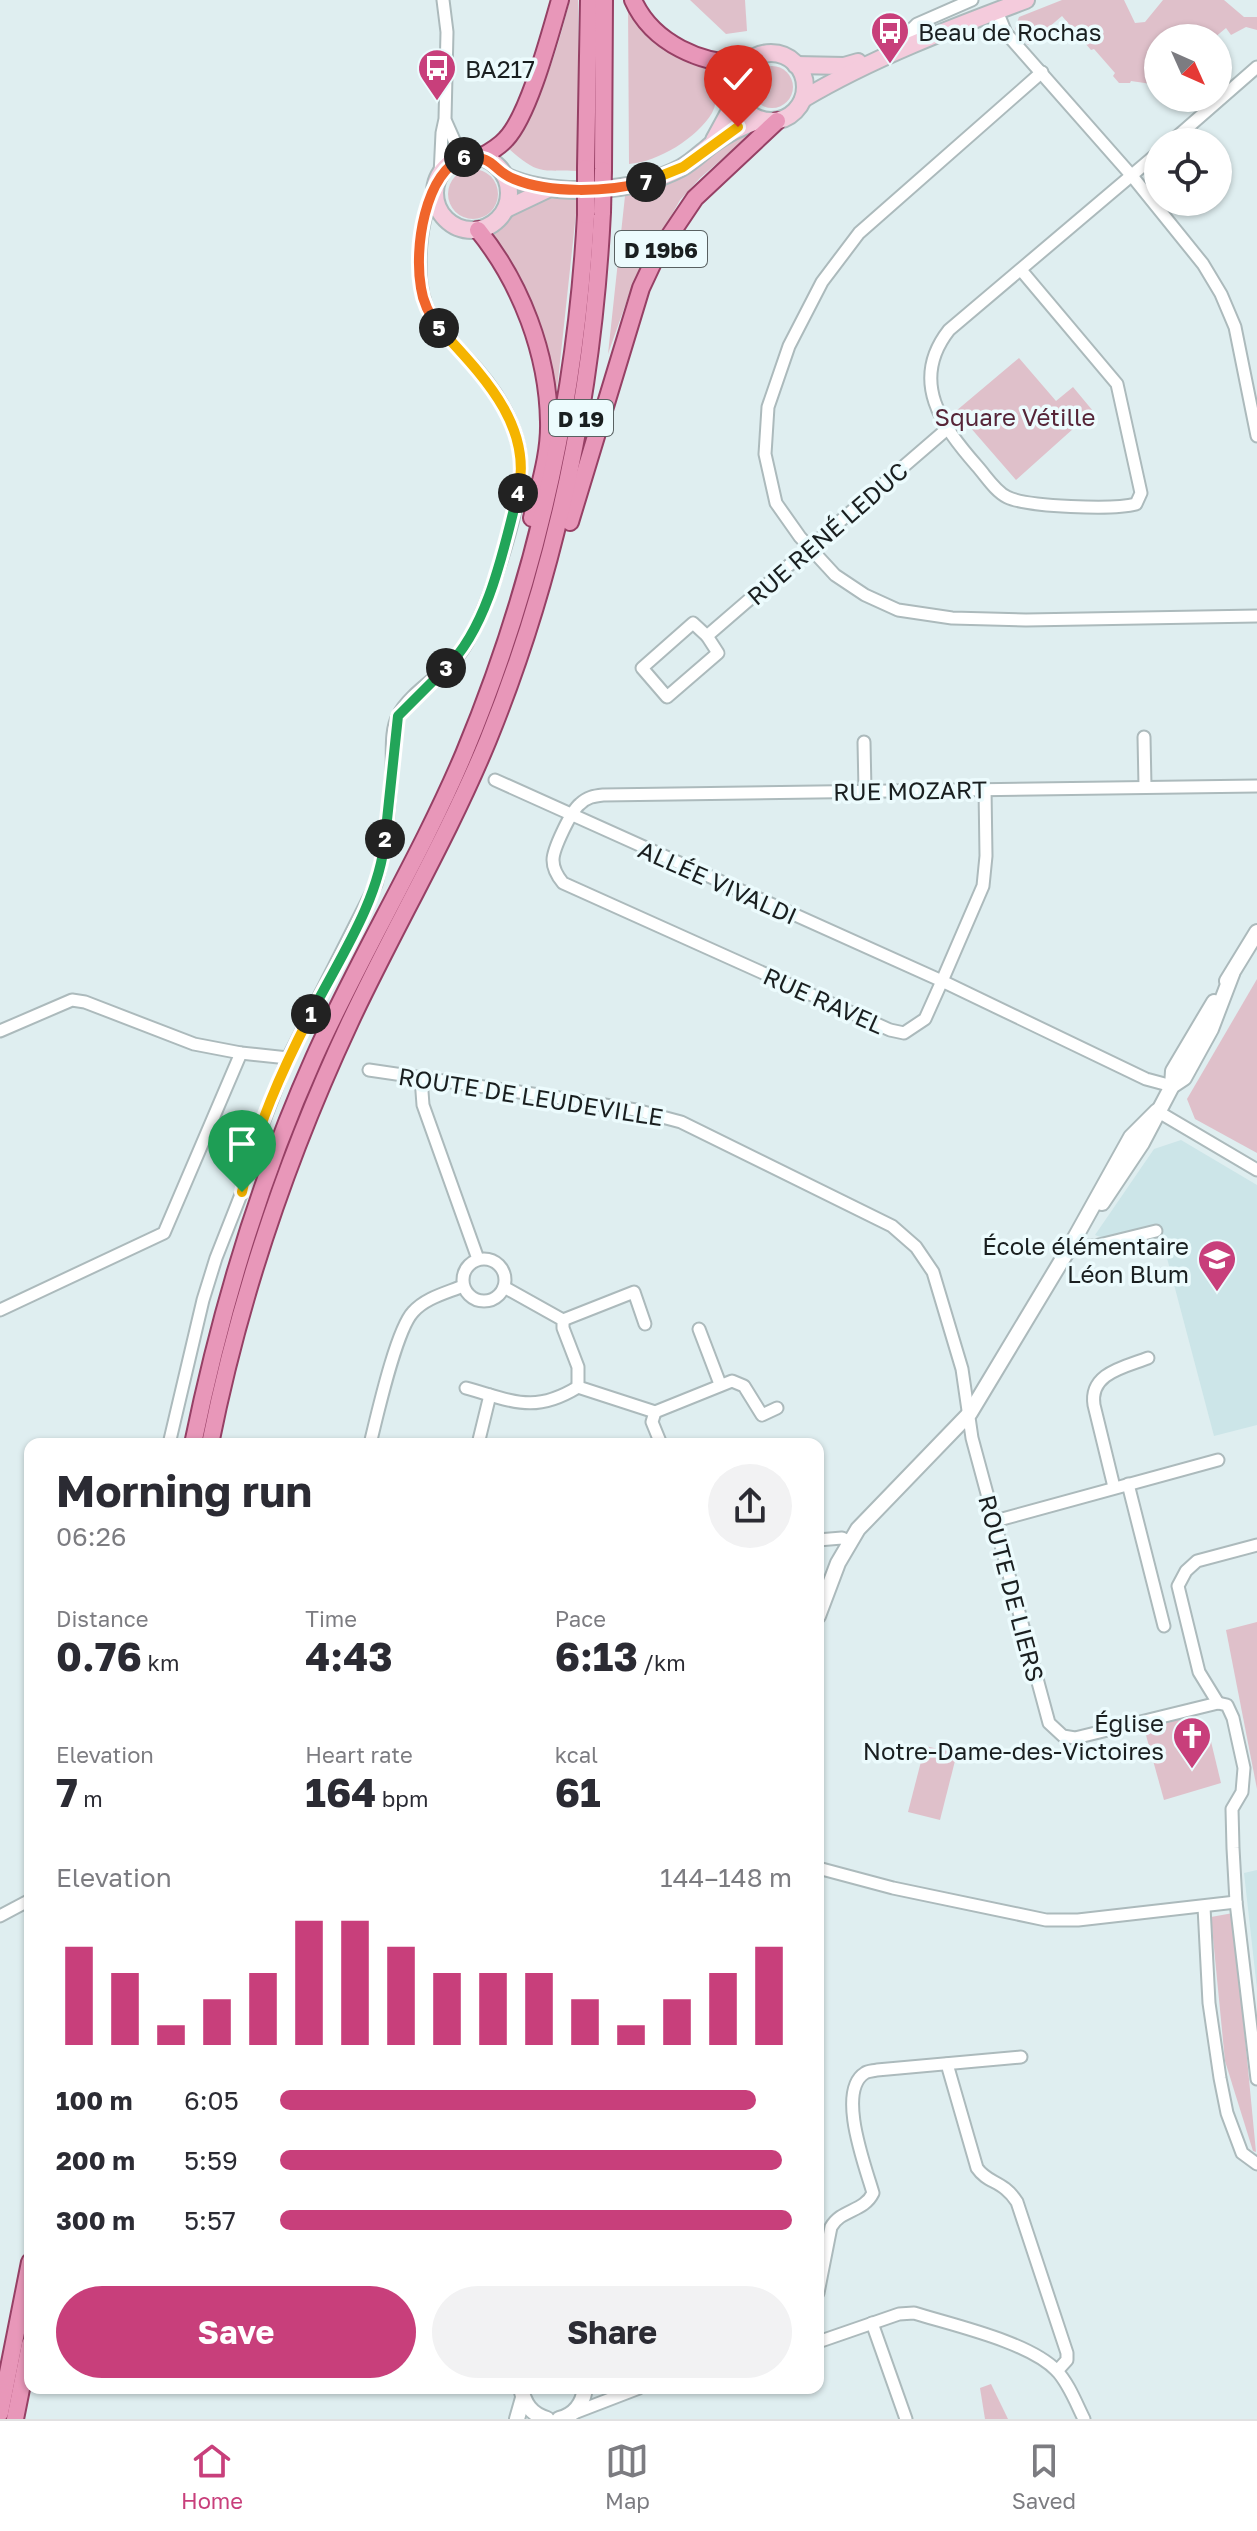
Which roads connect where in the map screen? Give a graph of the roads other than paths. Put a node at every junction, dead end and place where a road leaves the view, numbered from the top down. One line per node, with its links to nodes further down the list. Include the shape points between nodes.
1 (443, 0): 17 (street)
2 (560, 0): 21 (main road, via 536,78 512,132)
3 (589, 0): 24 (main road, D 19)
4 (604, 0): 24 (main road, D 19)
5 (633, 0): 11 (main road, via 664,37 683,50 710,62)
6 (972, 0): 9 (street, via 917,24 912,29)
7 (1026, 0): 8 (main road)
8 (997, 11): 9 (main road); 14 (street, via 1006,33)
9 (914, 45): 10 (main road)
10 (894, 53): 12 (main road, via 844,66); 16 (main road)
11 (747, 63): 12 (main road, via 777,54); 15 (main road, via 738,79)
12 (796, 65): 16 (main road, via 803,76)
13 (1257, 67): 19 (street)
14 (1042, 72): 26 (street); 35 (street, via 859,233 822,282 798,326 768,407 765,454 776,503)
15 (738, 96): 18 (main road, via 743,106); 20 (main road)
16 (803, 99): 18 (main road, via 792,113)
17 (445, 119): 22 (street); 27 (street)
18 (768, 120): 20 (main road, via 738,127); 38 (main road, D 19b6, via 695,198 656,256 637,302 546,602)
19 (1187, 128)
20 (711, 145): 28 (main road, via 683,167 641,183)
21 (481, 157): 22 (main road); 25 (main road)
22 (462, 158): 27 (main road, via 449,164)
23 (1144, 165): 26 (street)
24 (595, 169): 30 (main road, D 19, bridge)
25 (505, 176): 28 (main road); 29 (main road)
26 (1132, 176): 32 (street); 34 (street, via 1221,294 1240,345)
27 (438, 181): 31 (main road, via 436,201 442,214 451,224); 52 (street, via 425,211 420,286 440,329 502,403 518,445 520,488 472,634 456,658 398,716 376,884)
28 (548, 189): 29 (main road)
29 (506, 209): 31 (main road)
30 (594, 214): 36 (main road, D 19, via 569,390); 38 (main road, D 19, via 599,272 584,404 568,490)
31 (478, 230): 36 (main road, via 499,256 540,354 549,424 527,538)
32 (1021, 270): 33 (street, via 961,319 936,351 931,388); 33 (street, via 1117,384 1141,493 1136,504 1121,508 1008,498)
33 (947, 429): 35 (street, RUE RENÉ LEDUC)
34 (1257, 436)
35 (809, 548): 37 (street, via 865,595 924,615 1026,620); 39 (street, RUE RENÉ LEDUC)
36 (535, 550): 76 (main road, D 19, via 463,755 336,1012 279,1144 224,1315)
37 (1257, 616)
38 (532, 619): 77 (main road, D 19, via 463,798 351,1020 296,1148 239,1320)
39 (707, 636): 39 (street, via 693,623 642,668 667,697 718,653)
40 (1144, 737): 43 (street)
41 (864, 742): 46 (street)
42 (495, 780): 47 (street, ALLÉE VIVALDI)
43 (1145, 786): 44 (street, RUE MOZART); 45 (street, RUE MOZART)
44 (1257, 786)
45 (985, 788): 46 (street, RUE MOZART); 49 (street, RUE RAVEL, via 983,886)
46 (865, 790): 47 (street, RUE MOZART, via 603,795 585,800)
47 (571, 816): 49 (street, ALLÉE VIVALDI); 49 (street, RUE RAVEL, via 553,859 563,883 890,1030 904,1033 925,1019)
48 (1257, 932): 55 (street, via 1184,1078)
49 (942, 981): 55 (street, via 1146,1079)
50 (0, 1031): 51 (street, via 72,1000 194,1044)
51 (241, 1053): 52 (street); 63 (street, via 164,1233)
52 (288, 1058): 75 (street, via 216,1258)
53 (369, 1070): 54 (street, ROUTE DE LEUDEVILLE)
54 (421, 1078): 60 (street, via 423,1105); 74 (street, ROUTE DE LEUDEVILLE, via 636,1110 681,1122 892,1226 933,1272)
55 (1172, 1086): 56 (street)
56 (1157, 1111): 57 (street); 59 (street, via 1131,1137)
57 (1257, 1170)
58 (1156, 1231): 59 (street, via 1095,1246)
59 (1071, 1245): 74 (street)
60 (478, 1259): 61 (street, via 465,1269); 62 (street, via 500,1266)
61 (463, 1286): 62 (street, via 479,1301 494,1299); 78 (street, via 410,1314)
62 (504, 1287): 64 (street)
63 (0, 1310)
64 (563, 1320): 65 (street, via 634,1292); 69 (street, via 578,1367)
65 (645, 1324)
66 (699, 1329): 68 (street)
67 (1148, 1358): 83 (street, via 1106,1375 1094,1392)
68 (720, 1384): 72 (street, via 739,1382 762,1415); 73 (street)
69 (578, 1387): 71 (street, via 533,1405); 73 (street)
70 (466, 1388): 71 (street)
71 (490, 1395): 79 (street)
72 (777, 1408)
73 (655, 1412): 80 (street, via 652,1422)
74 (970, 1413): 84 (street, ROUTE DE LIERS); 86 (street)
75 (170, 1438)
76 (194, 1438)
77 (211, 1438)
78 (372, 1438)
79 (479, 1438)
80 (659, 1438)
81 (1218, 1460): 82 (street)
82 (1128, 1484): 83 (street); 89 (street)
83 (1114, 1487): 84 (street)
84 (995, 1521): 90 (street, ROUTE DE LIERS, via 1045,1713 1055,1731 1075,1738)
85 (824, 1540): 86 (street)
86 (850, 1542): 88 (street)
87 (1257, 1545): 90 (street, via 1197,1561 1178,1586 1199,1672)
88 (824, 1600)
89 (1164, 1626)
90 (1218, 1703): 92 (street, via 1227,1705 1233,1718 1244,1768 1242,1792 1232,1809)
91 (824, 1870): 94 (street, via 1046,1920)
92 (1236, 1902): 94 (street); 98 (street)
93 (24, 1903): 95 (street)
94 (1204, 1907): 99 (street, via 1209,2003 1222,2089 1242,2153)
95 (0, 1916)
96 (1021, 2057): 97 (street)
97 (947, 2064): 100 (street, via 877,2070 858,2081 851,2117 873,2193 869,2201 836,2219); 104 (street, via 977,2168 1001,2183 1017,2202 1067,2353)
98 (1257, 2079)
99 (1257, 2164)
100 (824, 2263)
101 (24, 2292): 110 (main road)
102 (872, 2323): 103 (street); 104 (street, via 914,2313 1003,2342); 115 (street)
103 (824, 2340)
104 (1057, 2371): 116 (street)
105 (24, 2374): 112 (main road)
106 (522, 2394): 113 (street)
107 (523, 2394): 114 (street, via 532,2412)
108 (584, 2394): 111 (street)
109 (623, 2394): 111 (street)
110 (0, 2413)
111 (566, 2416)
112 (15, 2419)
113 (517, 2419)
114 (547, 2419)
115 (906, 2419)
116 (1084, 2419)

